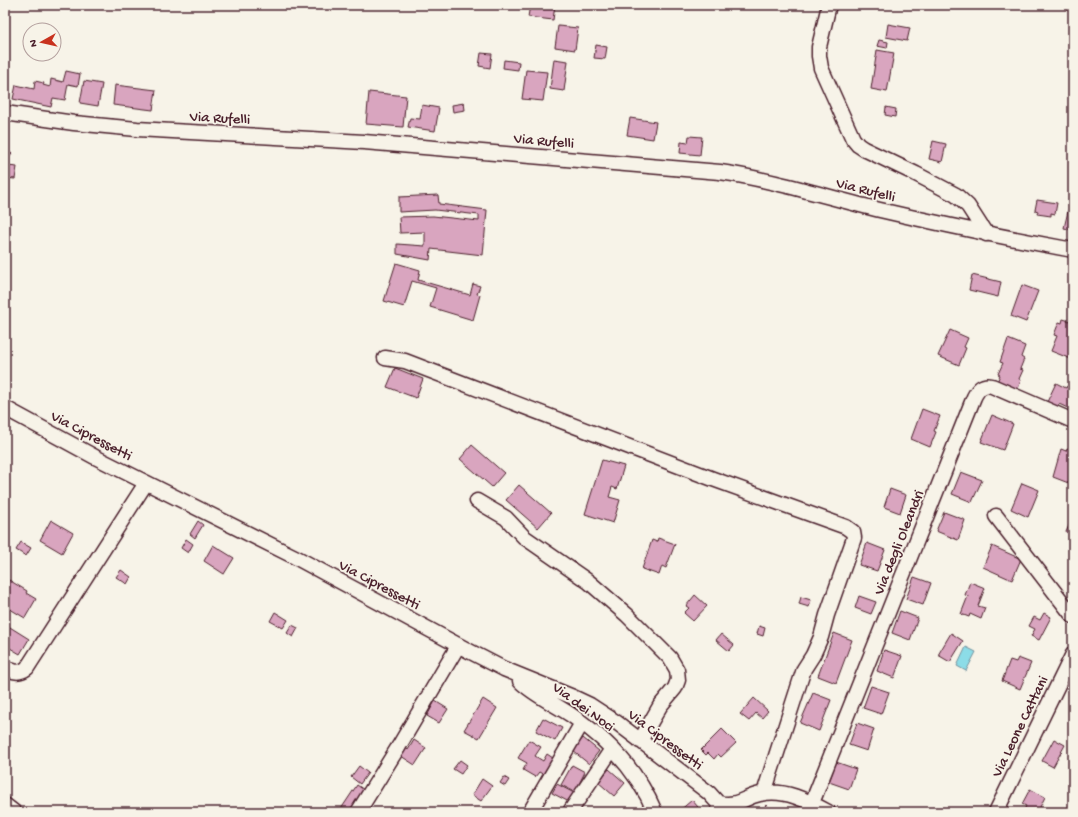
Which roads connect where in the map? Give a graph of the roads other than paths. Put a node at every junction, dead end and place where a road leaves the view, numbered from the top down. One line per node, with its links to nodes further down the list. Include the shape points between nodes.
1 (829, 5): 3 (street, via 819,47 820,63 825,80 853,139 862,147 960,199 973,212)
2 (5, 113): 3 (street, Via Rufelli, via 122,128 364,142 720,172)
3 (986, 234): 4 (street, Via Rufelli)
4 (1073, 250)
5 (385, 358): 19 (street, via 405,361 846,527 853,532 854,538 821,636 804,669)
6 (5, 408): 8 (street, Via Cipressetti)
7 (1073, 421): 20 (street, Via degli Oleandri, via 992,386 978,389)
8 (146, 483): 12 (street, Via Cipressetti, via 295,558); 14 (street, via 27,668 19,672)
9 (476, 501): 17 (street, via 506,518 524,537 589,582 670,658 677,670 678,680)
10 (996, 516): 11 (street)
11 (1073, 616)
12 (458, 646): 15 (street, Via Cipressetti); 25 (street)
13 (1073, 654): 29 (street, Via Leone Cattani)
14 (5, 667)
15 (515, 673): 16 (street, Via dei Noci, via 525,686); 17 (street, Via Cipressetti, via 586,703)
16 (582, 723): 18 (street, Via dei Noci); 26 (street)
17 (640, 741): 22 (street, Via Cipressetti, via 710,794)
18 (612, 748): 23 (street); 27 (street, Via dei Noci, via 638,781)
19 (764, 793): 20 (street, via 782,793); 22 (street)
20 (812, 804): 28 (street)
21 (5, 805): 24 (street)
22 (719, 808)
23 (570, 810)
24 (14, 812)
25 (358, 812)
26 (530, 812)
27 (655, 812)
28 (828, 812)
29 (996, 812)

